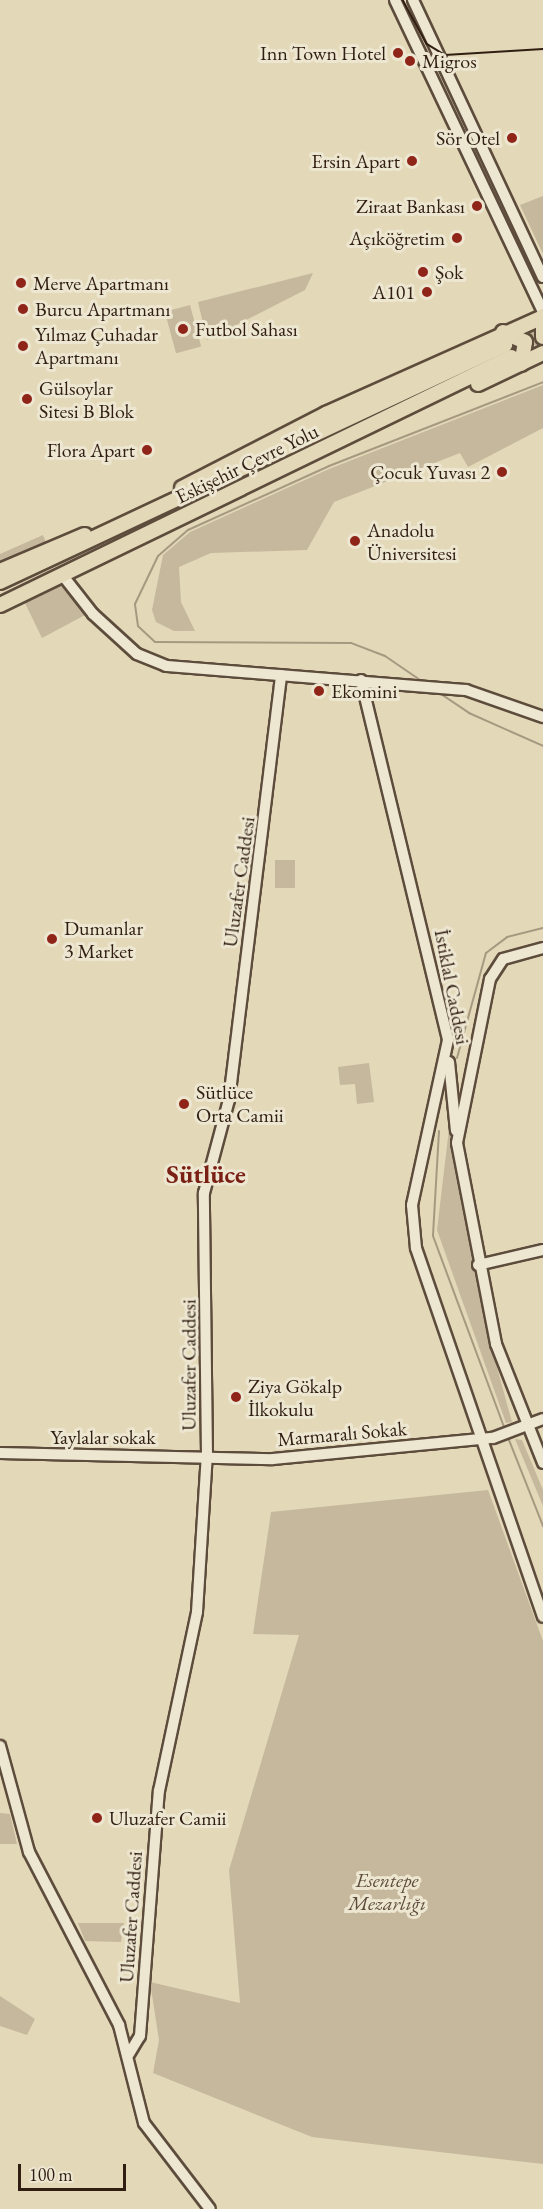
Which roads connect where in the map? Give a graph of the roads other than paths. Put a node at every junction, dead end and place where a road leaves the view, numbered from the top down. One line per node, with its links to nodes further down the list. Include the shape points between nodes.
1 (395, 0): 4 (street)
2 (413, 0): 3 (street)
3 (543, 277)
4 (543, 311)
5 (543, 317): 6 (highway); 7 (highway)
6 (543, 337)
7 (510, 350): 8 (highway); 9 (highway, Eskişehir Çevre Yolu); 11 (highway, Eskişehir Çevre Yolu, via 254,484)
8 (543, 353)
9 (108, 530): 10 (highway, via 65,539); 12 (highway, Eskişehir Çevre Yolu)
10 (0, 571)
11 (64, 577): 13 (highway, Eskişehir Çevre Yolu); 14 (street, via 101,622 154,662)
12 (0, 582)
13 (0, 607)
14 (281, 675): 15 (street); 26 (street, Uluzafer Caddesi, via 229,1100 204,1193)
15 (362, 680): 16 (street, via 466,690); 18 (street, İstiklal Caddesi, via 405,844)
16 (543, 717)
17 (543, 948): 19 (street, via 503,959 490,979)
18 (448, 1053): 19 (street); 24 (street, İstiklal Caddesi, via 412,1205 416,1248)
19 (457, 1143): 21 (street)
20 (543, 1250): 21 (street)
21 (478, 1265): 23 (street, via 496,1344)
22 (543, 1419): 23 (street, Marmaralı Sokak)
23 (527, 1426): 24 (street, Marmaralı Sokak); 27 (street)
24 (480, 1439): 26 (street, Marmaralı Sokak, via 273,1459); 28 (street, İstiklal Caddesi)
25 (0, 1454): 26 (street, Yaylalar sokak)
26 (207, 1455): 30 (street, Uluzafer Caddesi, via 197,1612 159,1791 140,2037)
27 (543, 1463)
28 (543, 1617)
29 (0, 1746): 30 (street, via 29,1852 104,1993)
30 (129, 2054): 31 (street, via 134,2099 144,2123)
31 (210, 2209)

